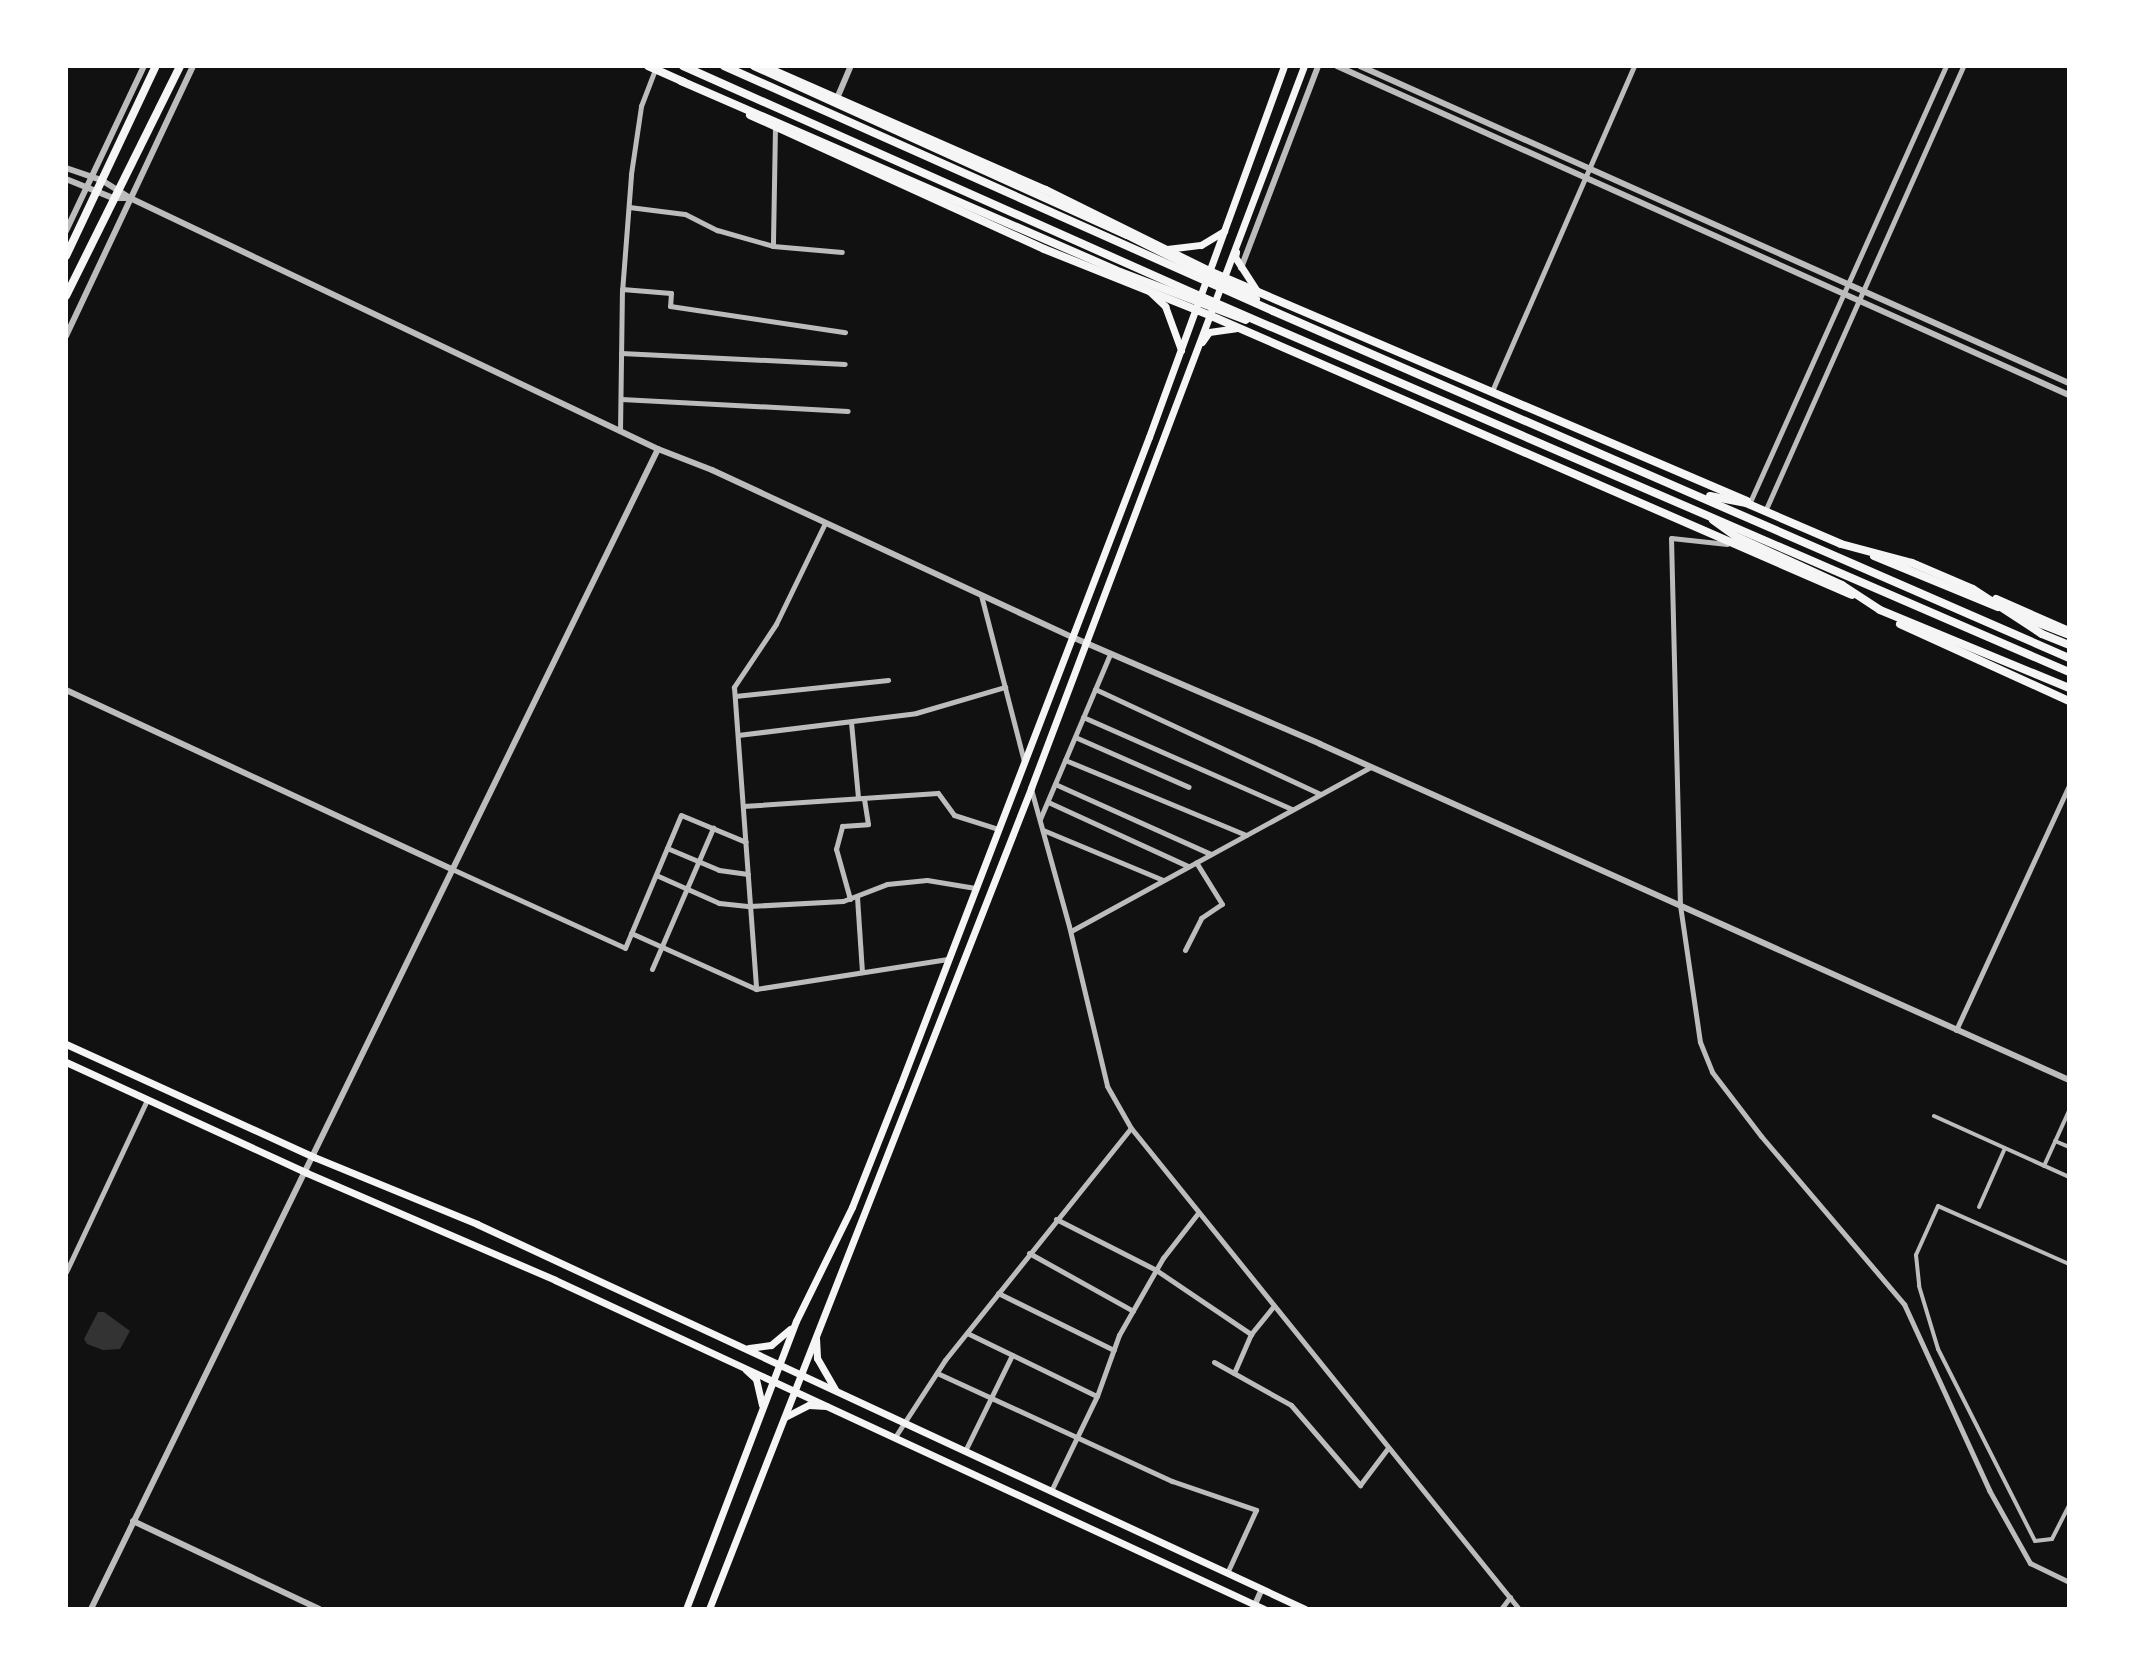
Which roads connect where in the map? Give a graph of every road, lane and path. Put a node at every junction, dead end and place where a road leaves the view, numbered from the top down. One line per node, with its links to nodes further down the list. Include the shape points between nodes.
1 (144, 66): 24 (street)
2 (156, 66): 27 (main road)
3 (180, 66): 29 (main road)
4 (193, 66): 32 (street)
5 (683, 66): 55 (main road)
6 (724, 66): 53 (main road)
7 (754, 66): 53 (main road, via 1127,235 1246,292)
8 (763, 66): 20 (main road)
9 (851, 66): 20 (street)
10 (1284, 66): 35 (main road)
11 (1304, 66): 36 (main road)
12 (1318, 66): 41 (street)
13 (1337, 66): 25 (street)
14 (1360, 66): 23 (street)
15 (1634, 66): 23 (street)
16 (1946, 66): 44 (street)
17 (1963, 66): 46 (street)
18 (652, 68): 19 (main road); 33 (street, via 641,106)
19 (681, 81): 21 (main road); 55 (main road, via 1115,270)
20 (838, 96): 38 (main road)
21 (775, 127): 37 (street); 47 (main road)
22 (66, 168): 24 (street)
23 (1589, 169): 25 (street); 44 (street)
24 (92, 177): 27 (street); 28 (street)
25 (1585, 177): 49 (street); 64 (street)
26 (66, 179): 28 (street)
27 (103, 181): 29 (street); 30 (main road)
28 (87, 186): 30 (street); 34 (street)
29 (117, 189): 31 (main road); 32 (street)
30 (98, 190): 31 (street); 40 (main road)
31 (113, 198): 32 (street); 50 (main road)
32 (130, 198): 58 (street); 68 (street)
33 (629, 207): 37 (street, via 685,214 717,230); 45 (street)
34 (66, 231)
35 (1224, 231): 38 (main road, via 1201,245); 42 (main road)
36 (1239, 238): 41 (main road, via 1235,257); 43 (main road)
37 (773, 246): 39 (street)
38 (1166, 249): 42 (main road)
39 (842, 252)
40 (66, 256)
41 (1241, 268): 48 (main road)
42 (1209, 271): 43 (main road); 52 (main road)
43 (1225, 277): 48 (main road); 54 (main road)
44 (1846, 284): 46 (street); 49 (street)
45 (622, 289): 57 (street, via 671,293 670,306); 60 (street)
46 (1861, 290): 51 (street); 63 (street)
47 (1148, 291): 52 (main road); 59 (main road, via 1165,306)
48 (1257, 291): 64 (main road)
49 (1842, 293): 51 (street); 71 (street)
50 (66, 296)
51 (1857, 300): 65 (street); 72 (street)
52 (1194, 309): 54 (main road); 59 (main road)
53 (1273, 311): 70 (main road)
54 (1209, 315): 56 (main road); 61 (main road)
55 (1267, 325): 73 (main road)
56 (1238, 328): 61 (main road, via 1209,332); 75 (main road)
57 (845, 332)
58 (66, 336)
59 (1181, 350): 80 (main road)
60 (621, 353): 62 (street); 66 (street)
61 (1194, 354): 81 (main road)
62 (845, 364)
63 (2069, 383)
64 (1491, 391): 71 (main road)
65 (2069, 395)
66 (621, 399): 67 (street); 68 (street)
67 (848, 411)
68 (620, 431): 69 (street)
69 (658, 449): 74 (street); 121 (street)
70 (1699, 494): 76 (main road, via 1746,503 1841,544 1912,563); 85 (main road)
71 (1750, 502): 72 (main road)
72 (1766, 509): 79 (main road, via 1969,597)
73 (1700, 510): 78 (main road, via 1735,536 1842,585); 86 (main road)
74 (825, 523): 77 (street); 92 (street, via 776,624 734,687)
75 (1740, 545): 83 (main road); 128 (street, via 1671,538)
76 (1973, 589): 79 (main road); 82 (main road, via 2042,634)
77 (981, 595): 80 (street); 88 (street)
78 (1880, 610): 83 (main road); 93 (main road, via 1932,641)
79 (2069, 633)
80 (1072, 637): 81 (street); 99 (main road)
81 (1085, 643): 84 (street); 104 (main road)
82 (2069, 645)
83 (1971, 648): 89 (main road); 93 (main road)
84 (1110, 654): 90 (street); 100 (street)
85 (2069, 658)
86 (2069, 672)
87 (888, 680): 92 (street)
88 (1005, 687): 95 (street, via 916,713); 99 (street)
89 (2069, 688)
90 (1095, 689): 94 (street); 105 (street)
91 (66, 690): 121 (street)
92 (735, 696): 96 (street)
93 (2069, 700)
94 (1083, 717): 97 (street); 109 (street)
95 (851, 722): 96 (street); 106 (street)
96 (738, 735): 108 (street)
97 (1075, 737): 98 (street); 103 (street)
98 (1065, 760): 101 (street); 114 (street)
99 (1024, 762): 112 (main road)
100 (1371, 767): 105 (street); 128 (street)
101 (1055, 784): 107 (street); 117 (street)
102 (2069, 786): 138 (street)
103 (1189, 787)
104 (1031, 788): 110 (street); 165 (main road)
105 (1321, 795): 109 (street)
106 (861, 798): 108 (street); 112 (street, via 938,793 954,815); 127 (street, via 868,824 842,826 836,849)
107 (1047, 802): 110 (street); 120 (street)
108 (743, 806): 115 (street)
109 (1293, 809): 114 (street)
110 (1040, 820): 113 (street)
111 (713, 828): 115 (street); 116 (street, via 681,815); 118 (street)
112 (998, 829): 126 (main road)
113 (1042, 830): 124 (street); 130 (street)
114 (1246, 835): 117 (street)
115 (746, 842): 122 (street)
116 (667, 848): 118 (street); 123 (street)
117 (1212, 854): 119 (street)
118 (698, 861): 122 (street); 125 (street)
119 (1196, 862): 120 (street); 133 (street, via 1222,904 1201,918)
120 (1189, 867): 124 (street)
121 (452, 869): 131 (street, via 625,948); 149 (street)
122 (748, 874): 129 (street)
123 (656, 875): 125 (street); 131 (street)
124 (1163, 880): 130 (street)
125 (687, 888): 129 (street, via 719,903); 132 (street)
126 (975, 888): 127 (street, via 927,880 887,884); 134 (main road)
127 (854, 898): 129 (street); 136 (street)
128 (1680, 905): 138 (street); 193 (street, via 1700,1042 1712,1072 1904,1304 1989,1490 2030,1563)
129 (750, 906): 137 (street)
130 (1071, 931): 145 (street, via 1107,1086)
131 (631, 933): 132 (street)
132 (661, 947): 135 (street); 137 (street)
133 (1185, 950)
134 (948, 959): 136 (street); 163 (main road, via 852,1207)
135 (652, 969)
136 (862, 972): 137 (street)
137 (756, 989)
138 (1956, 1030): 141 (street)
139 (66, 1044): 149 (main road)
140 (66, 1062): 142 (main road)
141 (2069, 1080)
142 (147, 1100): 151 (main road); 159 (street)
143 (2069, 1111): 146 (street)
144 (1934, 1116): 148 (street)
145 (1131, 1128): 154 (street); 155 (street)
146 (2055, 1141): 147 (street); 150 (street)
147 (2069, 1147)
148 (2005, 1148): 150 (street); 153 (street)
149 (314, 1157): 151 (street); 167 (main road, via 477,1224)
150 (2044, 1166): 152 (street)
151 (307, 1173): 172 (main road); 191 (street)
152 (2069, 1177)
153 (1979, 1207)
154 (1198, 1213): 158 (street); 161 (street)
155 (1056, 1219): 156 (street); 158 (street)
156 (1029, 1253): 160 (street); 162 (street)
157 (2069, 1264): 190 (street, via 1938,1206 1916,1255 1919,1286 1938,1349 2035,1541 2052,1539)
158 (1156, 1270): 162 (street); 166 (street)
159 (66, 1272)
160 (998, 1293): 164 (street); 168 (street)
161 (1274, 1306): 166 (street); 187 (street)
162 (1133, 1311): 168 (street)
163 (796, 1321): 167 (main road, via 771,1345); 171 (main road)
164 (967, 1333): 169 (street); 173 (street)
165 (816, 1334): 175 (main road); 178 (main road, via 817,1358)
166 (1251, 1334): 174 (street)
167 (746, 1348): 171 (main road)
168 (1114, 1350): 179 (street)
169 (1012, 1355): 179 (street); 180 (street)
170 (1214, 1362): 174 (street)
171 (779, 1364): 175 (main road); 176 (main road)
172 (742, 1366): 176 (main road); 182 (main road, via 756,1379)
173 (937, 1373): 180 (street); 184 (street)
174 (1234, 1373): 187 (street, via 1291,1405 1360,1485)
175 (800, 1374): 177 (main road); 178 (main road)
176 (773, 1380): 177 (main road); 182 (main road)
177 (794, 1390): 181 (main road); 183 (main road)
178 (836, 1390): 184 (main road)
179 (1097, 1396): 186 (street)
180 (991, 1399): 186 (street); 188 (street)
181 (829, 1406): 183 (main road, via 809,1405); 185 (main road)
182 (762, 1409): 199 (main road)
183 (783, 1418): 200 (main road)
184 (905, 1422): 185 (street); 188 (main road)
185 (895, 1437): 196 (main road)
186 (1077, 1439): 189 (street); 192 (street, via 1172,1481 1256,1510)
187 (1388, 1448): 195 (street)
188 (965, 1451): 189 (main road)
189 (1051, 1491): 192 (main road)
190 (2069, 1506)
191 (133, 1521): 197 (street); 198 (street)
192 (1227, 1573): 194 (main road)
193 (2069, 1582)
194 (1262, 1589): 196 (street); 202 (main road)
195 (1510, 1597): 203 (street); 204 (street)
196 (1254, 1607): 201 (main road)
197 (91, 1609)
198 (319, 1609)
199 (686, 1609)
200 (709, 1609)
201 (1264, 1609)
202 (1305, 1609)
203 (1501, 1609)
204 (1519, 1609)

